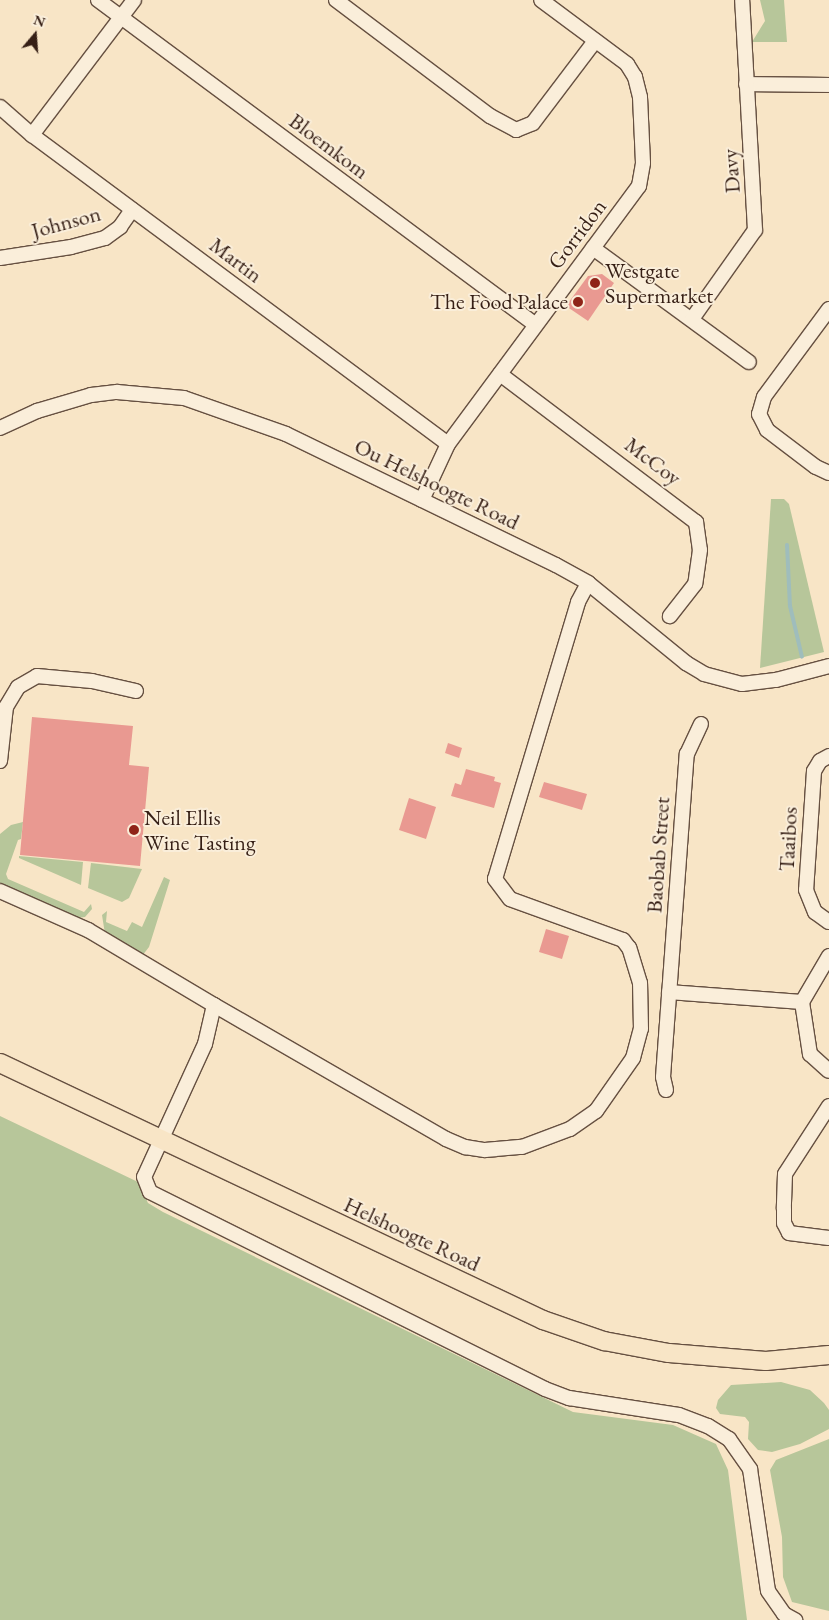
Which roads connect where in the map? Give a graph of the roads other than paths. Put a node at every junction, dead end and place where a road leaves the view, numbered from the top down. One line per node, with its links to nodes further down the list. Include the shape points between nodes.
1 (98, 0): 6 (street, Bloemkom)
2 (134, 0): 6 (street)
3 (336, 0): 7 (street, via 490,116 516,130 533,123)
4 (541, 0): 7 (street, Gorridon)
5 (742, 0): 8 (street, Davy)
6 (121, 18): 11 (street); 17 (street, Bloemkom)
7 (595, 41): 13 (street, Gorridon, via 627,64 635,77 640,97 643,163 639,186)
8 (746, 84): 9 (street); 16 (street, Davy, via 755,230)
9 (829, 85)
10 (0, 107): 11 (street, Martin)
11 (32, 135): 12 (street, Martin)
12 (132, 210): 14 (street, Johnson, via 120,227 105,238); 21 (street, Martin)
13 (593, 248): 16 (street); 17 (street, Gorridon)
14 (0, 258)
15 (829, 309): 22 (street, via 764,397 759,414 767,430)
16 (692, 319): 18 (street)
17 (536, 325): 19 (street, Gorridon)
18 (749, 362)
19 (500, 374): 21 (street, Gorridon); 25 (street, McCoy, via 696,522 700,550 695,584)
20 (0, 428): 23 (street, Ou Helshoogte Road, via 37,411 91,396 118,392 184,398 286,434)
21 (448, 444): 23 (street, Gorridon)
22 (829, 473)
23 (422, 500): 24 (street, Ou Helshoogte Road)
24 (588, 583): 26 (street, Ou Helshoogte Road, via 686,663 726,682 776,680); 36 (street, via 578,602 494,879 510,900 623,940 629,948 643,1000 641,1029 633,1058 596,1111 570,1129 522,1147 485,1150 465,1147)
25 (670, 616)
26 (829, 666)
27 (136, 691): 30 (street, via 92,681 36,676 18,687 6,707)
28 (701, 724): 34 (street, Baobab Street, via 687,754)
29 (829, 756): 32 (street, Taaibos, via 820,761 814,771 806,890 815,912)
30 (0, 761)
31 (0, 891): 36 (street, via 88,930)
32 (829, 922)
33 (829, 956): 35 (street)
34 (669, 992): 35 (street); 39 (street, Baobab Street, via 663,1077)
35 (802, 1002): 38 (street, via 810,1054)
36 (214, 1005): 41 (street, via 205,1044)
37 (0, 1063): 41 (main road, Helshoogte Road)
38 (829, 1071)
39 (666, 1090)
40 (829, 1106): 42 (street, via 785,1174 784,1223 789,1233)
41 (161, 1139): 43 (main road, Helshoogte Road, via 543,1320 604,1341 710,1358 766,1361); 44 (street, via 144,1177 146,1188 156,1198 545,1389 569,1398 680,1415 729,1439 750,1469 768,1591 784,1614)
42 (829, 1238)
43 (829, 1355)
44 (795, 1620)

